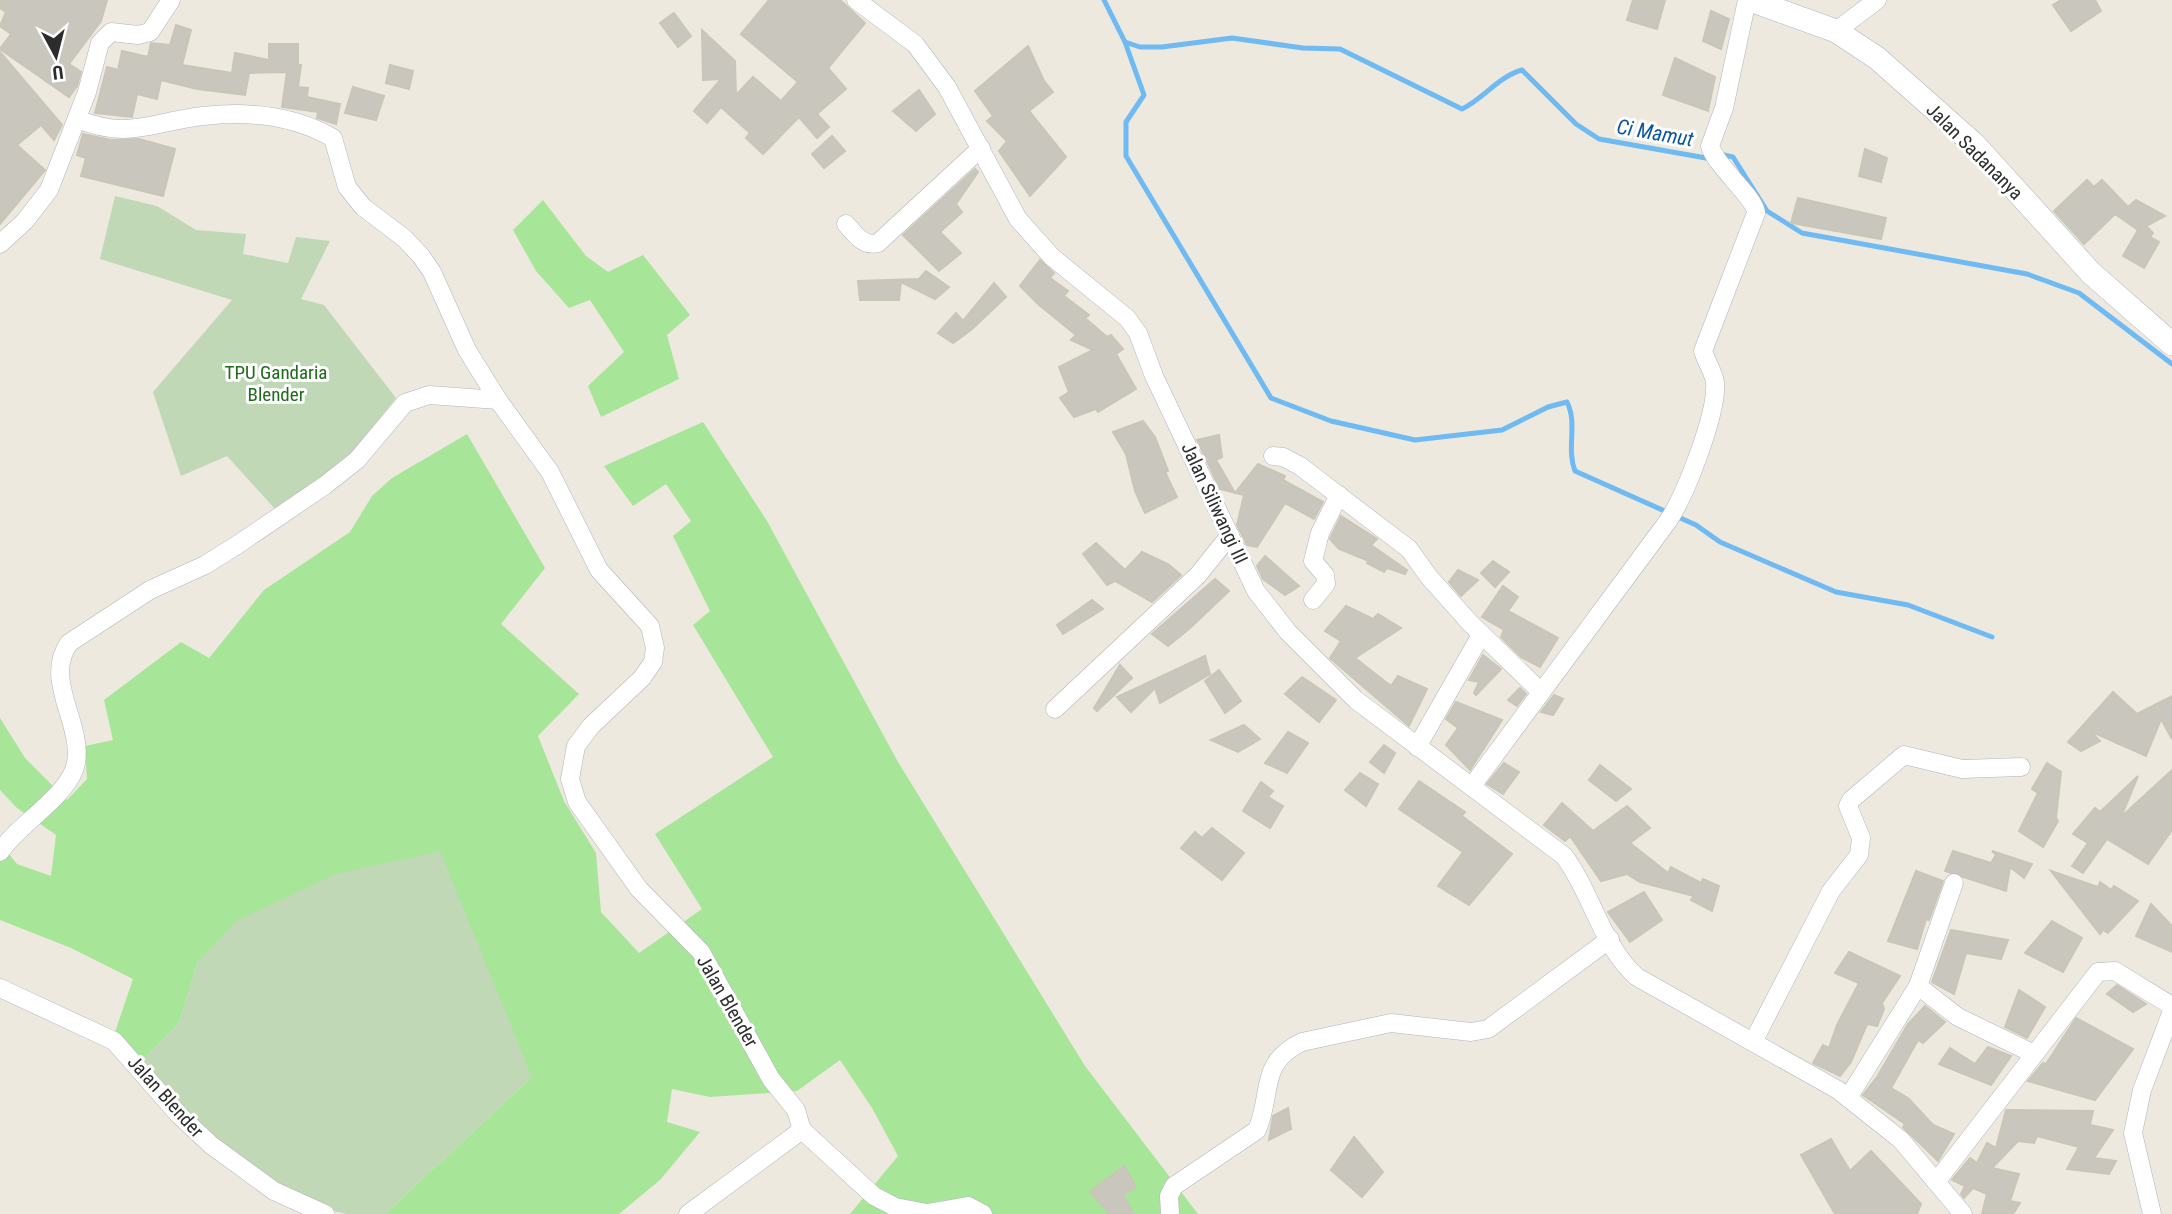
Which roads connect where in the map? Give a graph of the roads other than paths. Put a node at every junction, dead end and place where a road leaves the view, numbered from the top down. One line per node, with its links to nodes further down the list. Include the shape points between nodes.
1 (170, 0): 6 (street, via 150,32 105,36)
2 (856, 0): 7 (street, Jalan Siliwangi III, via 915,44 947,87)
3 (1749, 0): 5 (street, Jalan Sadananya); 17 (street, via 1724,108 1711,143 1715,156 1754,203 1756,213 1703,351 1714,378 1706,433 1671,516)
4 (1877, 0): 5 (street)
5 (1836, 31): 10 (street, Jalan Sadananya, via 1877,58 1974,144 2091,273)
6 (77, 119): 9 (street, via 49,190); 11 (street, Jalan Blender, via 117,131 203,116 252,114 285,118 333,138 346,187 421,256 467,350)
7 (981, 148): 8 (street, via 878,243 862,242); 14 (street, Jalan Siliwangi III, via 1018,219 1052,257 1139,333 1154,376)
8 (846, 224)
9 (0, 244)
10 (2172, 344)
11 (498, 400): 22 (street, via 429,394 405,404 364,453 324,486 205,565 150,590 69,643 62,653 60,674 76,743 76,765 64,786); 31 (street, Jalan Blender, via 550,472 599,570 650,626 655,648 653,662 642,678 576,746 570,779 577,802 639,889 701,952 771,1079 796,1110)
12 (1273, 456): 13 (street, via 1292,461)
13 (1339, 495): 15 (street, via 1320,533 1313,561 1325,575 1326,584); 16 (street, via 1415,554 1429,577)
14 (1230, 535): 18 (street, via 1198,575); 19 (street, Jalan Siliwangi III, via 1256,590 1310,657 1356,700)
15 (1314, 600)
16 (1481, 635): 17 (street); 19 (street)
17 (1541, 692): 21 (street)
18 (1055, 709)
19 (1418, 747): 21 (street, Jalan Siliwangi III)
20 (2021, 767): 28 (street, via 1962,769 1904,755 1851,800 1861,838 1859,856 1831,891)
21 (1472, 786): 24 (street, Jalan Siliwangi III, via 1564,856 1579,876)
22 (0, 852)
23 (1954, 883): 25 (street)
24 (1609, 939): 28 (street, Jalan Siliwangi III, via 1623,966 1637,977); 36 (street, via 1488,1029 1472,1032 1391,1023 1291,1047 1271,1068 1257,1130 1174,1186 1169,1196)
25 (1918, 986): 29 (street, via 1958,1017); 30 (street)
26 (0, 988): 33 (street, Jalan Blender, via 114,1041 211,1145 274,1191)
27 (2172, 1009): 29 (street, via 2115,971 2102,970); 38 (street, via 2142,1090 2133,1133)
28 (1753, 1042): 30 (street)
29 (2034, 1054): 32 (street)
30 (1848, 1098): 32 (street, via 1901,1140)
31 (802, 1130): 34 (street); 35 (street, via 874,1196 895,1207 927,1213 968,1206)
32 (1936, 1182): 37 (street)
33 (325, 1214)
34 (688, 1214)
35 (983, 1214)
36 (1170, 1214)
37 (1963, 1214)
38 (2152, 1214)

